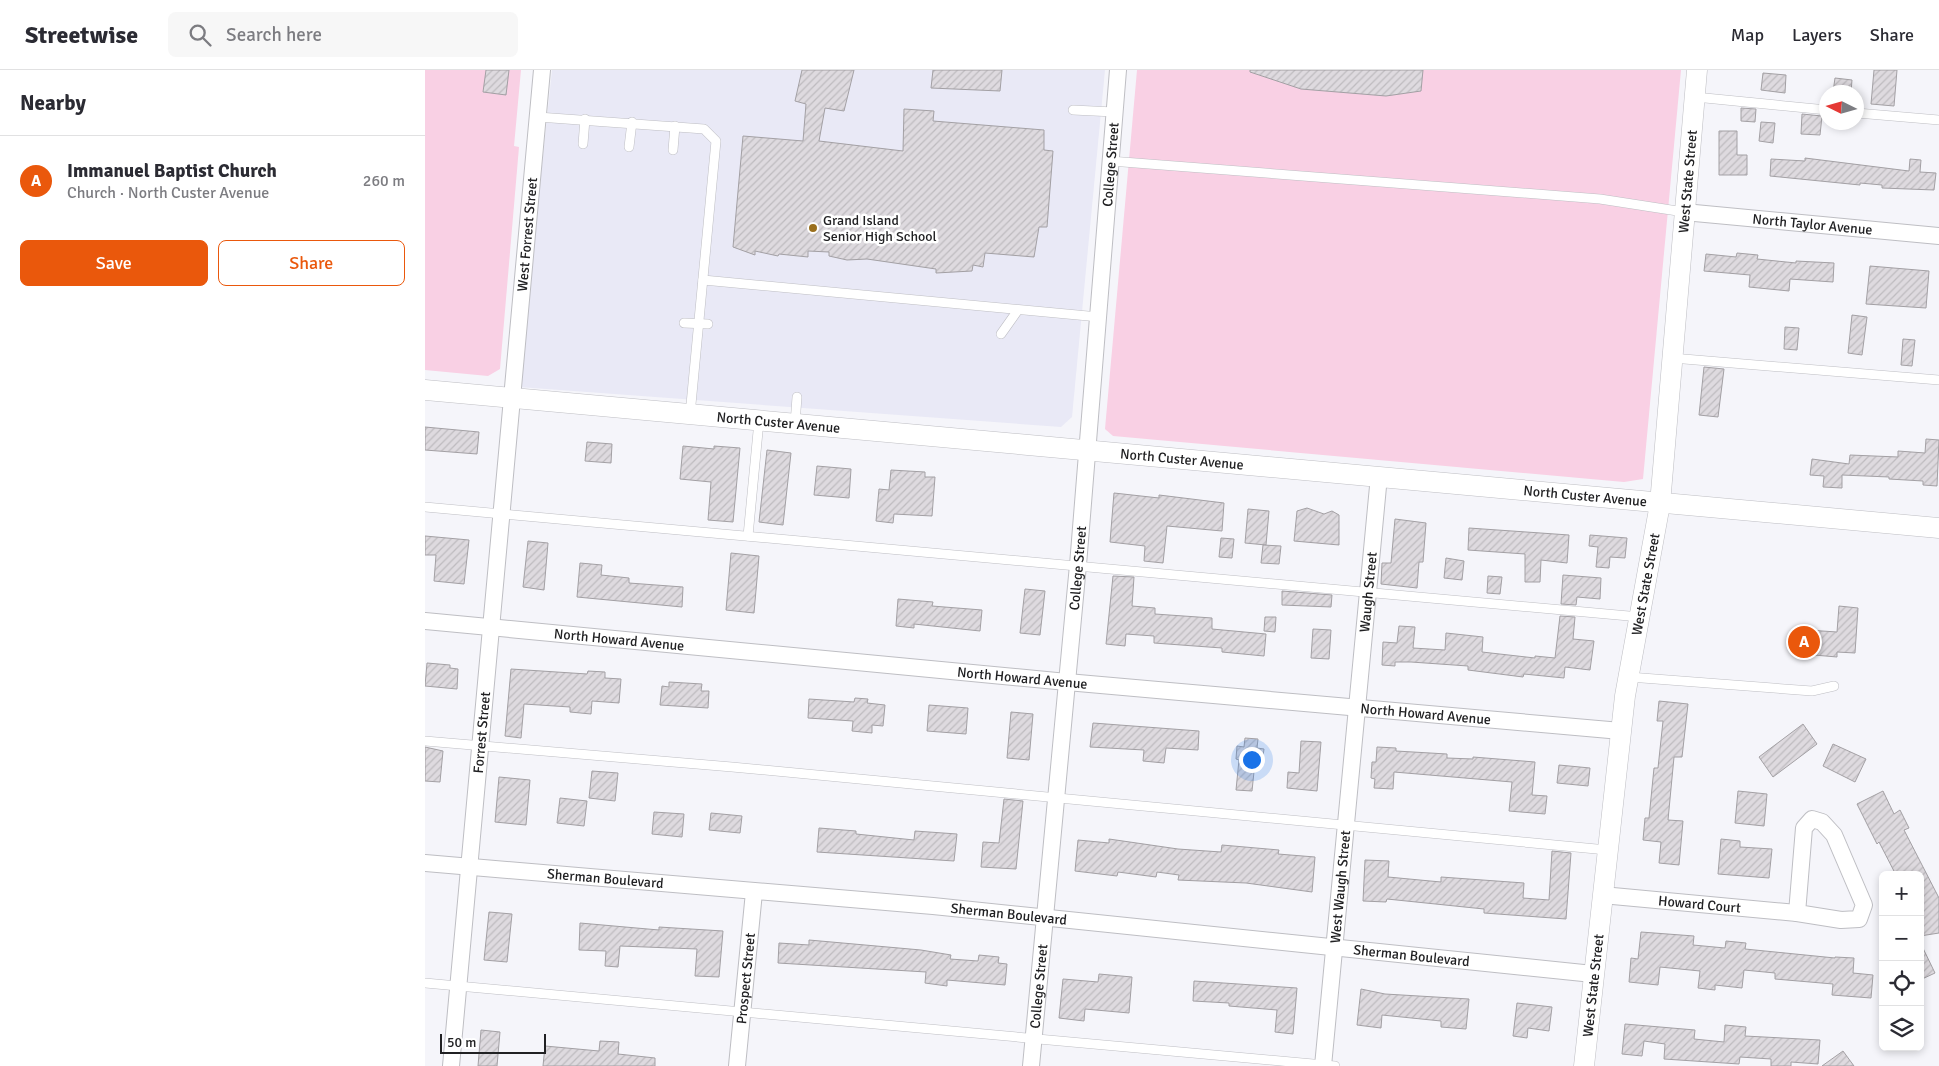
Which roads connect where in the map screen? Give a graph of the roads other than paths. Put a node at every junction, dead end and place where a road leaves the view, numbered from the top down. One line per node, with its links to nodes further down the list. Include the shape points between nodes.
1 (542, 70): 9 (street, West Forrest Street)
2 (1119, 70): 7 (street, College Street)
3 (1697, 70): 4 (street, West State Street)
4 (1695, 97): 5 (lane); 18 (street, West State Street)
5 (1819, 109)
6 (1073, 110): 7 (lane)
7 (1114, 112): 17 (street, College Street)
8 (1864, 113): 11 (lane)
9 (538, 116): 10 (lane); 30 (street, West Forrest Street)
10 (585, 119): 12 (lane); 14 (lane)
11 (1939, 120)
12 (631, 122): 13 (lane); 15 (lane)
13 (675, 126): 16 (lane); 20 (lane, via 704,129 716,141)
14 (583, 144)
15 (629, 147)
16 (673, 150)
17 (1110, 161): 18 (lane, via 1600,199); 22 (street, College Street)
18 (1685, 212): 19 (street, North Taylor Avenue); 26 (street, West State Street)
19 (1939, 236)
20 (703, 280): 21 (lane); 24 (lane)
21 (1018, 310): 22 (lane); 25 (lane)
22 (1099, 318): 34 (street, College Street)
23 (683, 323): 24 (lane)
24 (703, 323): 31 (lane)
25 (1001, 334)
26 (1672, 358): 27 (lane); 36 (street, West State Street)
27 (1939, 380)
28 (425, 390): 30 (street, North Custer Avenue)
29 (797, 397): 33 (lane)
30 (512, 399): 31 (street, North Custer Avenue); 38 (street, Forrest Street)
31 (690, 415): 32 (street, North Custer Avenue)
32 (759, 421): 33 (street, North Custer Avenue); 40 (lane)
33 (795, 424): 34 (street, North Custer Avenue)
34 (1087, 450): 35 (street, North Custer Avenue); 41 (street, College Street)
35 (1379, 476): 36 (street, North Custer Avenue); 42 (street, Waugh Street)
36 (1660, 504): 39 (street, North Custer Avenue); 43 (street, West State Street)
37 (425, 507): 38 (lane)
38 (501, 514): 40 (lane); 45 (street, Forrest Street)
39 (1939, 528)
40 (748, 536): 41 (lane)
41 (1078, 565): 42 (lane); 47 (street, College Street)
42 (1368, 591): 43 (lane); 49 (street, Waugh Street)
43 (1641, 617): 46 (street, West State Street)
44 (425, 621): 45 (street, North Howard Avenue)
45 (491, 627): 47 (street, North Howard Avenue); 52 (street, Forrest Street)
46 (1629, 677): 48 (lane, via 1812,691); 50 (street, West State Street)
47 (1067, 682): 49 (street, North Howard Avenue); 53 (street, College Street)
48 (1834, 686)
49 (1357, 708): 50 (street, North Howard Avenue); 54 (street, West Waugh Street)
50 (1621, 731): 55 (street, West State Street)
51 (425, 741): 52 (lane)
52 (480, 746): 53 (lane); 57 (street, Forrest Street)
53 (1056, 798): 54 (lane); 61 (street, College Street)
54 (1346, 824): 55 (lane); 62 (street, West Waugh Street)
55 (1607, 850): 59 (street, West State Street)
56 (425, 863): 57 (street, Sherman Boulevard)
57 (469, 867): 58 (street, Sherman Boulevard); 65 (street, Forrest Street)
58 (754, 892): 61 (street, Sherman Boulevard); 66 (street, Prospect Street)
59 (1602, 895): 60 (street, Howard Court); 63 (street, West State Street)
60 (1797, 913): 60 (street, Howard Court, via 1841,920 1859,919 1864,905 1834,835 1822,822 1812,819 1804,828)
61 (1045, 918): 62 (street, Sherman Boulevard); 67 (street, College Street)
62 (1334, 947): 63 (street, Sherman Boulevard); 71 (street, West Waugh Street)
63 (1593, 974): 72 (street, West State Street)
64 (425, 983): 65 (lane)
65 (458, 986): 66 (lane); 68 (street, Forrest Street)
66 (742, 1012): 67 (lane); 69 (street, Prospect Street)
67 (1033, 1039): 70 (street, College Street); 71 (lane)
68 (451, 1066)
69 (737, 1066)
70 (1031, 1066)
71 (1327, 1066)
72 (1584, 1066)

